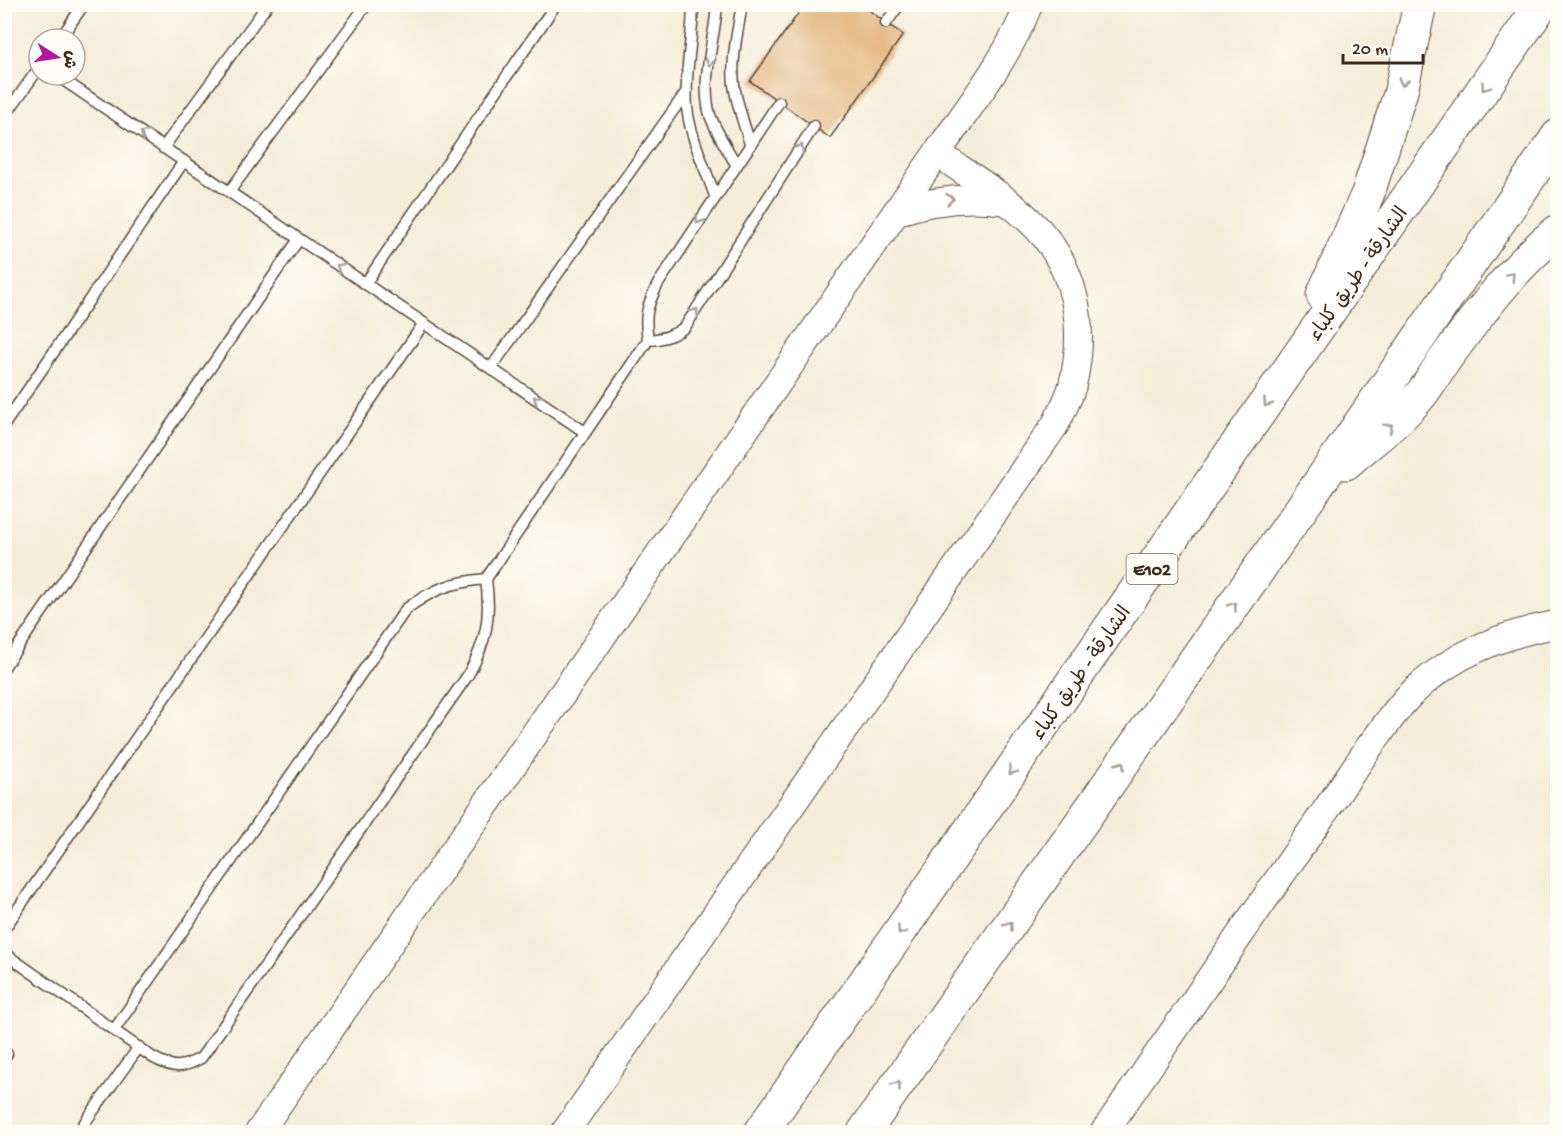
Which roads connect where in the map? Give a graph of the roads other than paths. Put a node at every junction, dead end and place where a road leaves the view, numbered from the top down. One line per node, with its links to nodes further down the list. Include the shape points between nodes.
1 (84, 4): 13 (lane)
2 (268, 4): 22 (lane)
3 (366, 4): 26 (lane)
4 (556, 4): 32 (lane)
5 (693, 4): 16 (lane)
6 (717, 4): 25 (lane, one-way to 25, via 707,96 711,115)
7 (742, 4): 21 (lane, via 734,82)
8 (900, 4): 12 (lane)
9 (1029, 4): 23 (street, via 1010,45)
10 (1420, 4): 35 (highway, one-way to 35, via 1401,91 1368,194)
11 (1542, 4): 35 (highway, الشارقة - طريق كلباء / E102, one-way to 35)
12 (886, 23)
13 (68, 27)
14 (27, 85): 18 (lane)
15 (74, 87): 22 (lane, one-way to 15)
16 (687, 91): 27 (lane, via 690,125); 36 (lane)
17 (779, 102): 21 (lane)
18 (4, 117)
19 (814, 126): 34 (lane, one-way to 19, via 661,340 685,327)
20 (1557, 136): 39 (highway)
21 (750, 144): 25 (lane)
22 (163, 148): 24 (lane)
23 (938, 153): 28 (street); 29 (street)
24 (184, 161): 26 (lane); 37 (lane)
25 (736, 164): 27 (lane)
26 (229, 192): 31 (lane)
27 (715, 196): 34 (lane, one-way to 34, via 649,301 645,321)
28 (1006, 202): 29 (street, one-way to 28, via 939,200); 49 (street, via 1052,246 1068,277 1078,311 1079,350 1071,389 1055,425)
29 (896, 212): 48 (street)
30 (1557, 231): 39 (highway, one-way to 30, via 1423,393 1493,295)
31 (299, 240): 32 (lane, one-way to 31); 42 (lane)
32 (365, 284): 33 (lane)
33 (424, 323): 36 (lane); 43 (lane)
34 (648, 340): 38 (lane)
35 (1292, 366): 50 (highway, الشارقة - طريق كلباء / E102, one-way to 50)
36 (491, 368): 38 (lane, one-way to 36)
37 (4, 425)
38 (585, 432): 40 (lane)
39 (1313, 492): 51 (highway, one-way to 39)
40 (486, 579): 45 (lane, via 443,587 406,609); 46 (lane, via 487,628 468,675 207,1051 186,1066 168,1066)
41 (1557, 624): 52 (street, via 1493,641 1448,663 1409,696 1370,746)
42 (4, 668)
43 (4, 929)
44 (4, 952): 45 (lane)
45 (114, 1030): 46 (lane)
46 (139, 1047): 47 (lane)
47 (78, 1132)
48 (259, 1132)
49 (565, 1132)
50 (761, 1132)
51 (864, 1132)
52 (1104, 1132)

